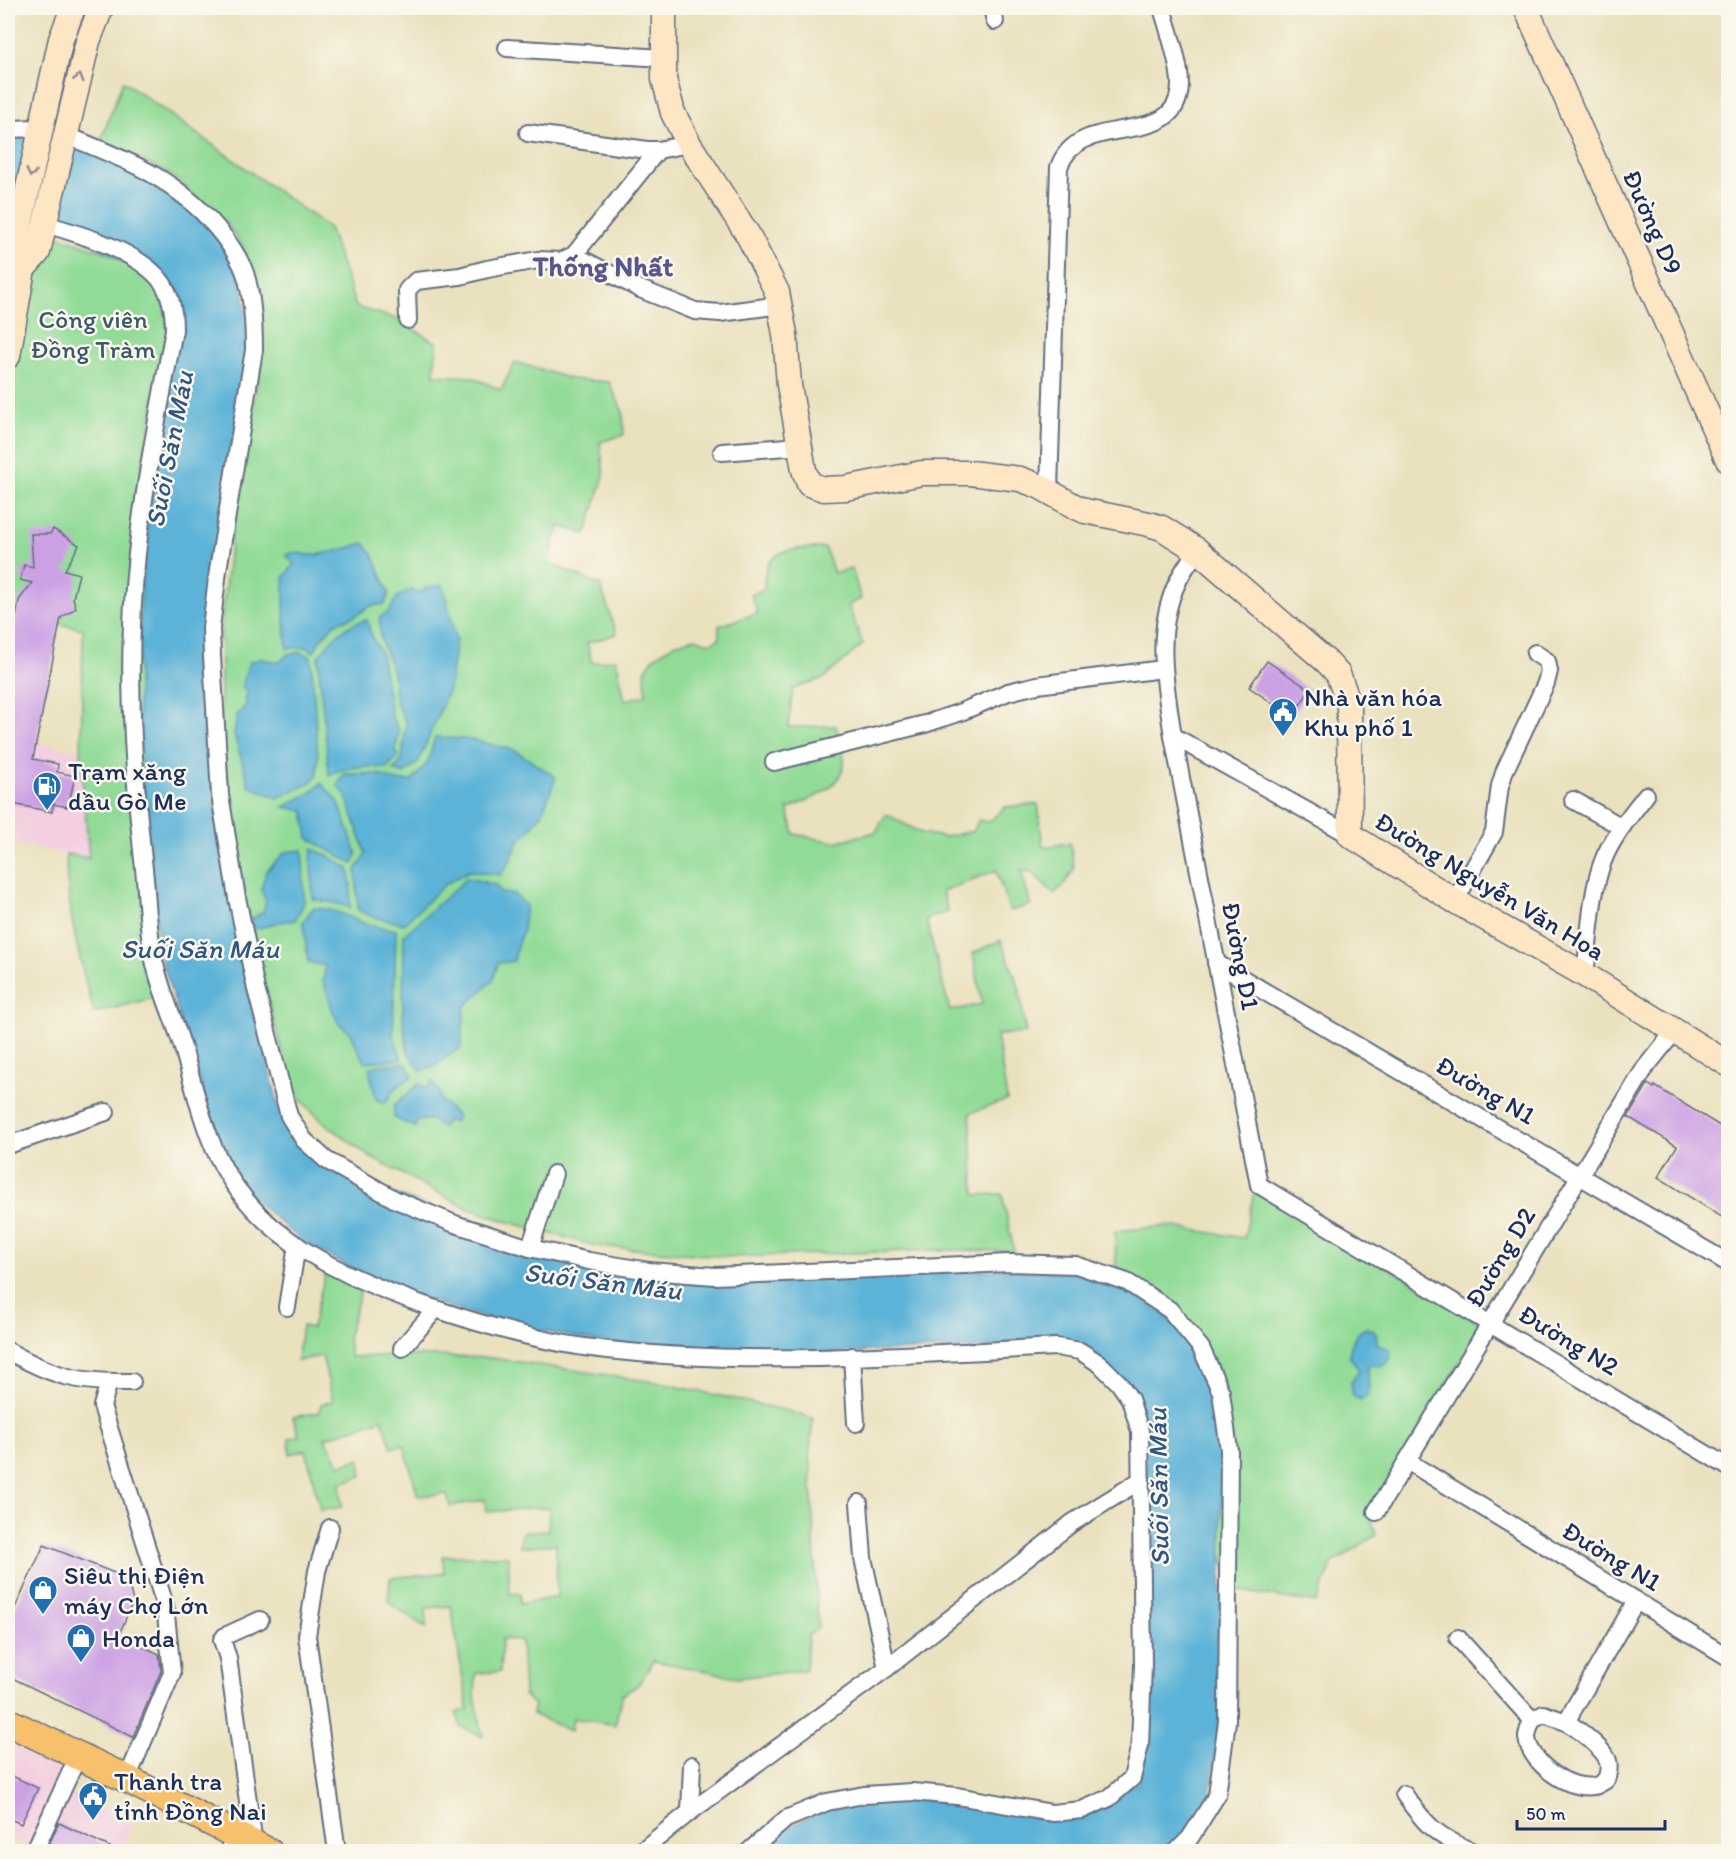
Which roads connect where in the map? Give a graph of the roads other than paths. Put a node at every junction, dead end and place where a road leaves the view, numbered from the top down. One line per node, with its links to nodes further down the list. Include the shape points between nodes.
1 (73, 8): 8 (street, via 61,39)
2 (101, 8): 11 (street, one-way to 2, via 88,41)
3 (664, 8): 7 (street, Đường Nguyễn Văn Hoa)
4 (1162, 8): 24 (street, via 1179,74 1179,94 1171,113 1156,122 1082,139 1067,151 1059,167)
5 (1526, 8): 23 (street, Đường D9)
6 (507, 48): 7 (street)
7 (663, 58): 12 (street, Đường Nguyễn Văn Hoa, via 667,97)
8 (41, 128): 9 (street); 14 (street, one-way to 14)
9 (8, 129)
10 (528, 133): 13 (street)
11 (65, 135): 15 (street); 45 (street, via 169,183 213,223 245,273 254,321 254,350 211,628 213,691 220,795 237,898 289,1116 304,1140 326,1160 360,1181 455,1224)
12 (689, 144): 13 (street); 18 (street, Đường Nguyễn Văn Hoa, via 748,235)
13 (658, 150): 16 (street)
14 (14, 218): 17 (street)
15 (45, 224): 17 (street, via 38,252); 44 (street, via 106,244 141,264 159,279 171,300 174,330 136,559 130,688 153,959 216,1155 252,1207)
16 (574, 255): 18 (street, via 695,311 720,313); 19 (street, via 561,261 537,260 417,281 407,290)
17 (23, 269): 20 (street)
18 (781, 305): 21 (street, Đường Nguyễn Văn Hoa)
19 (408, 320)
20 (8, 356)
21 (800, 446): 22 (street); 24 (street, Đường Nguyễn Văn Hoa, via 809,483 824,489 922,473 952,473 1020,479)
22 (722, 452)
23 (1728, 460)
24 (1049, 490): 25 (street, Đường Nguyễn Văn Hoa, via 1086,511 1162,528)
25 (1197, 550): 27 (street, Đường D1, via 1169,603); 33 (street, Đường Nguyễn Văn Hoa, via 1338,674 1349,704)
26 (1535, 653): 34 (street, via 1547,661 1550,671 1505,770 1494,832)
27 (1163, 669): 28 (street, Đường D1); 29 (street, via 1037,685 925,724)
28 (1173, 736): 33 (street); 35 (street, Đường D1)
29 (774, 762)
30 (1646, 795): 32 (street)
31 (1574, 800): 32 (street)
32 (1622, 827): 36 (street, via 1598,876)
33 (1350, 835): 34 (street, Đường Nguyễn Văn Hoa)
34 (1455, 901): 36 (street, Đường Nguyễn Văn Hoa)
35 (1216, 963): 42 (street, Đường N1); 43 (street, Đường D1)
36 (1585, 975): 37 (street, Đường Nguyễn Văn Hoa)
37 (1674, 1032): 38 (street, Đường Nguyễn Văn Hoa); 42 (street, Đường D2, via 1645,1068)
38 (1728, 1065)
39 (106, 1112): 40 (street)
40 (8, 1145)
41 (554, 1174): 45 (street)
42 (1580, 1174): 46 (street, Đường N1); 49 (street, Đường D2)
43 (1259, 1185): 49 (street, Đường N2)
44 (297, 1245): 47 (street); 48 (street, via 344,1272)
45 (530, 1248): 80 (street, via 639,1269 715,1276 1009,1263 1076,1265 1127,1282 1170,1310 1201,1348 1221,1392 1229,1450 1227,1721 1217,1795 1190,1838)
46 (1728, 1263)
47 (287, 1307)
48 (436, 1309): 50 (street); 52 (street, via 582,1347 671,1356)
49 (1490, 1323): 56 (street, Đường D2); 57 (street, Đường N2)
50 (402, 1348)
51 (8, 1351): 53 (street, via 63,1377)
52 (852, 1356): 55 (street); 58 (street, via 1056,1347 1080,1351 1100,1364 1130,1399 1140,1431)
53 (108, 1382): 54 (street); 72 (street, via 102,1406 165,1605 172,1662 172,1673)
54 (132, 1382)
55 (856, 1423)
56 (1407, 1461): 60 (street, Đường D2); 62 (street, Đường N1)
57 (1728, 1467)
58 (1141, 1480): 66 (street, via 1072,1523); 79 (street, via 1143,1665 1140,1745 1132,1778 1109,1798 1082,1810 1052,1813 912,1792 827,1802 786,1819)
59 (859, 1503): 66 (street, via 863,1558)
60 (1376, 1512)
61 (330, 1528): 77 (street, via 317,1571 307,1636)
62 (1636, 1601): 65 (street, Đường N1); 69 (street)
63 (260, 1620): 75 (street, via 222,1640 231,1680)
64 (1458, 1638): 67 (street)
65 (1728, 1657)
66 (887, 1668): 74 (street)
67 (1532, 1720): 69 (street, via 1544,1714); 69 (street, via 1527,1736 1532,1754 1546,1770 1582,1786 1595,1786 1606,1780 1608,1761)
68 (8, 1722): 70 (main road)
69 (1566, 1722)
70 (78, 1756): 72 (main road); 76 (street)
71 (692, 1765): 74 (street)
72 (127, 1779): 75 (main road)
73 (1404, 1794): 81 (street, via 1422,1821 1450,1842)
74 (690, 1812): 78 (street)
75 (246, 1845)
76 (34, 1851)
77 (337, 1851)
78 (640, 1851)
79 (748, 1851)
80 (1176, 1851)
81 (1473, 1851)

